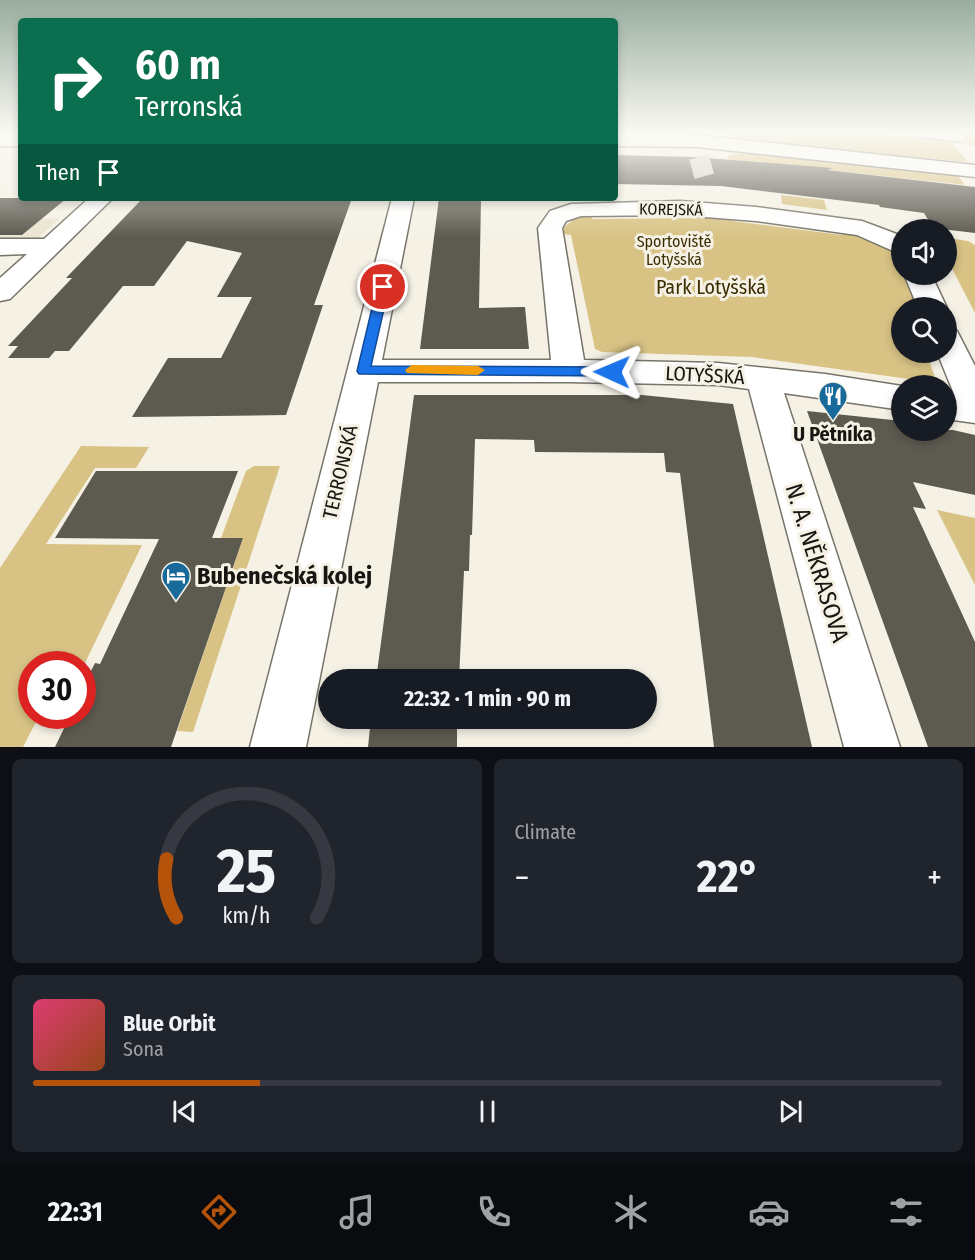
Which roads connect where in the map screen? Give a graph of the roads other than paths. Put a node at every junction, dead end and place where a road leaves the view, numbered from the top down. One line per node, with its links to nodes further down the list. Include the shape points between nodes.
1 (933, 167): 2 (street)
2 (975, 171)
3 (99, 201): 6 (street)
4 (402, 201): 10 (street, TERRONSKÁ)
5 (891, 240): 11 (street, KOREJSKÁ, via 862,228 713,201 566,212 554,219 550,228)
6 (50, 246): 7 (street); 8 (street)
7 (0, 247)
8 (0, 293)
9 (957, 362): 14 (street)
10 (364, 371): 11 (street, LOTYŠSKÁ); 17 (street, TERRONSKÁ)
11 (569, 371): 12 (street, LOTYŠSKÁ, via 718,374)
12 (763, 379): 13 (street, LOTYŠSKÁ); 18 (street, N. A. NĚKRASOVA)
13 (891, 396)
14 (975, 402)
15 (957, 408): 16 (street)
16 (975, 410)
17 (278, 747)
18 (872, 747)

